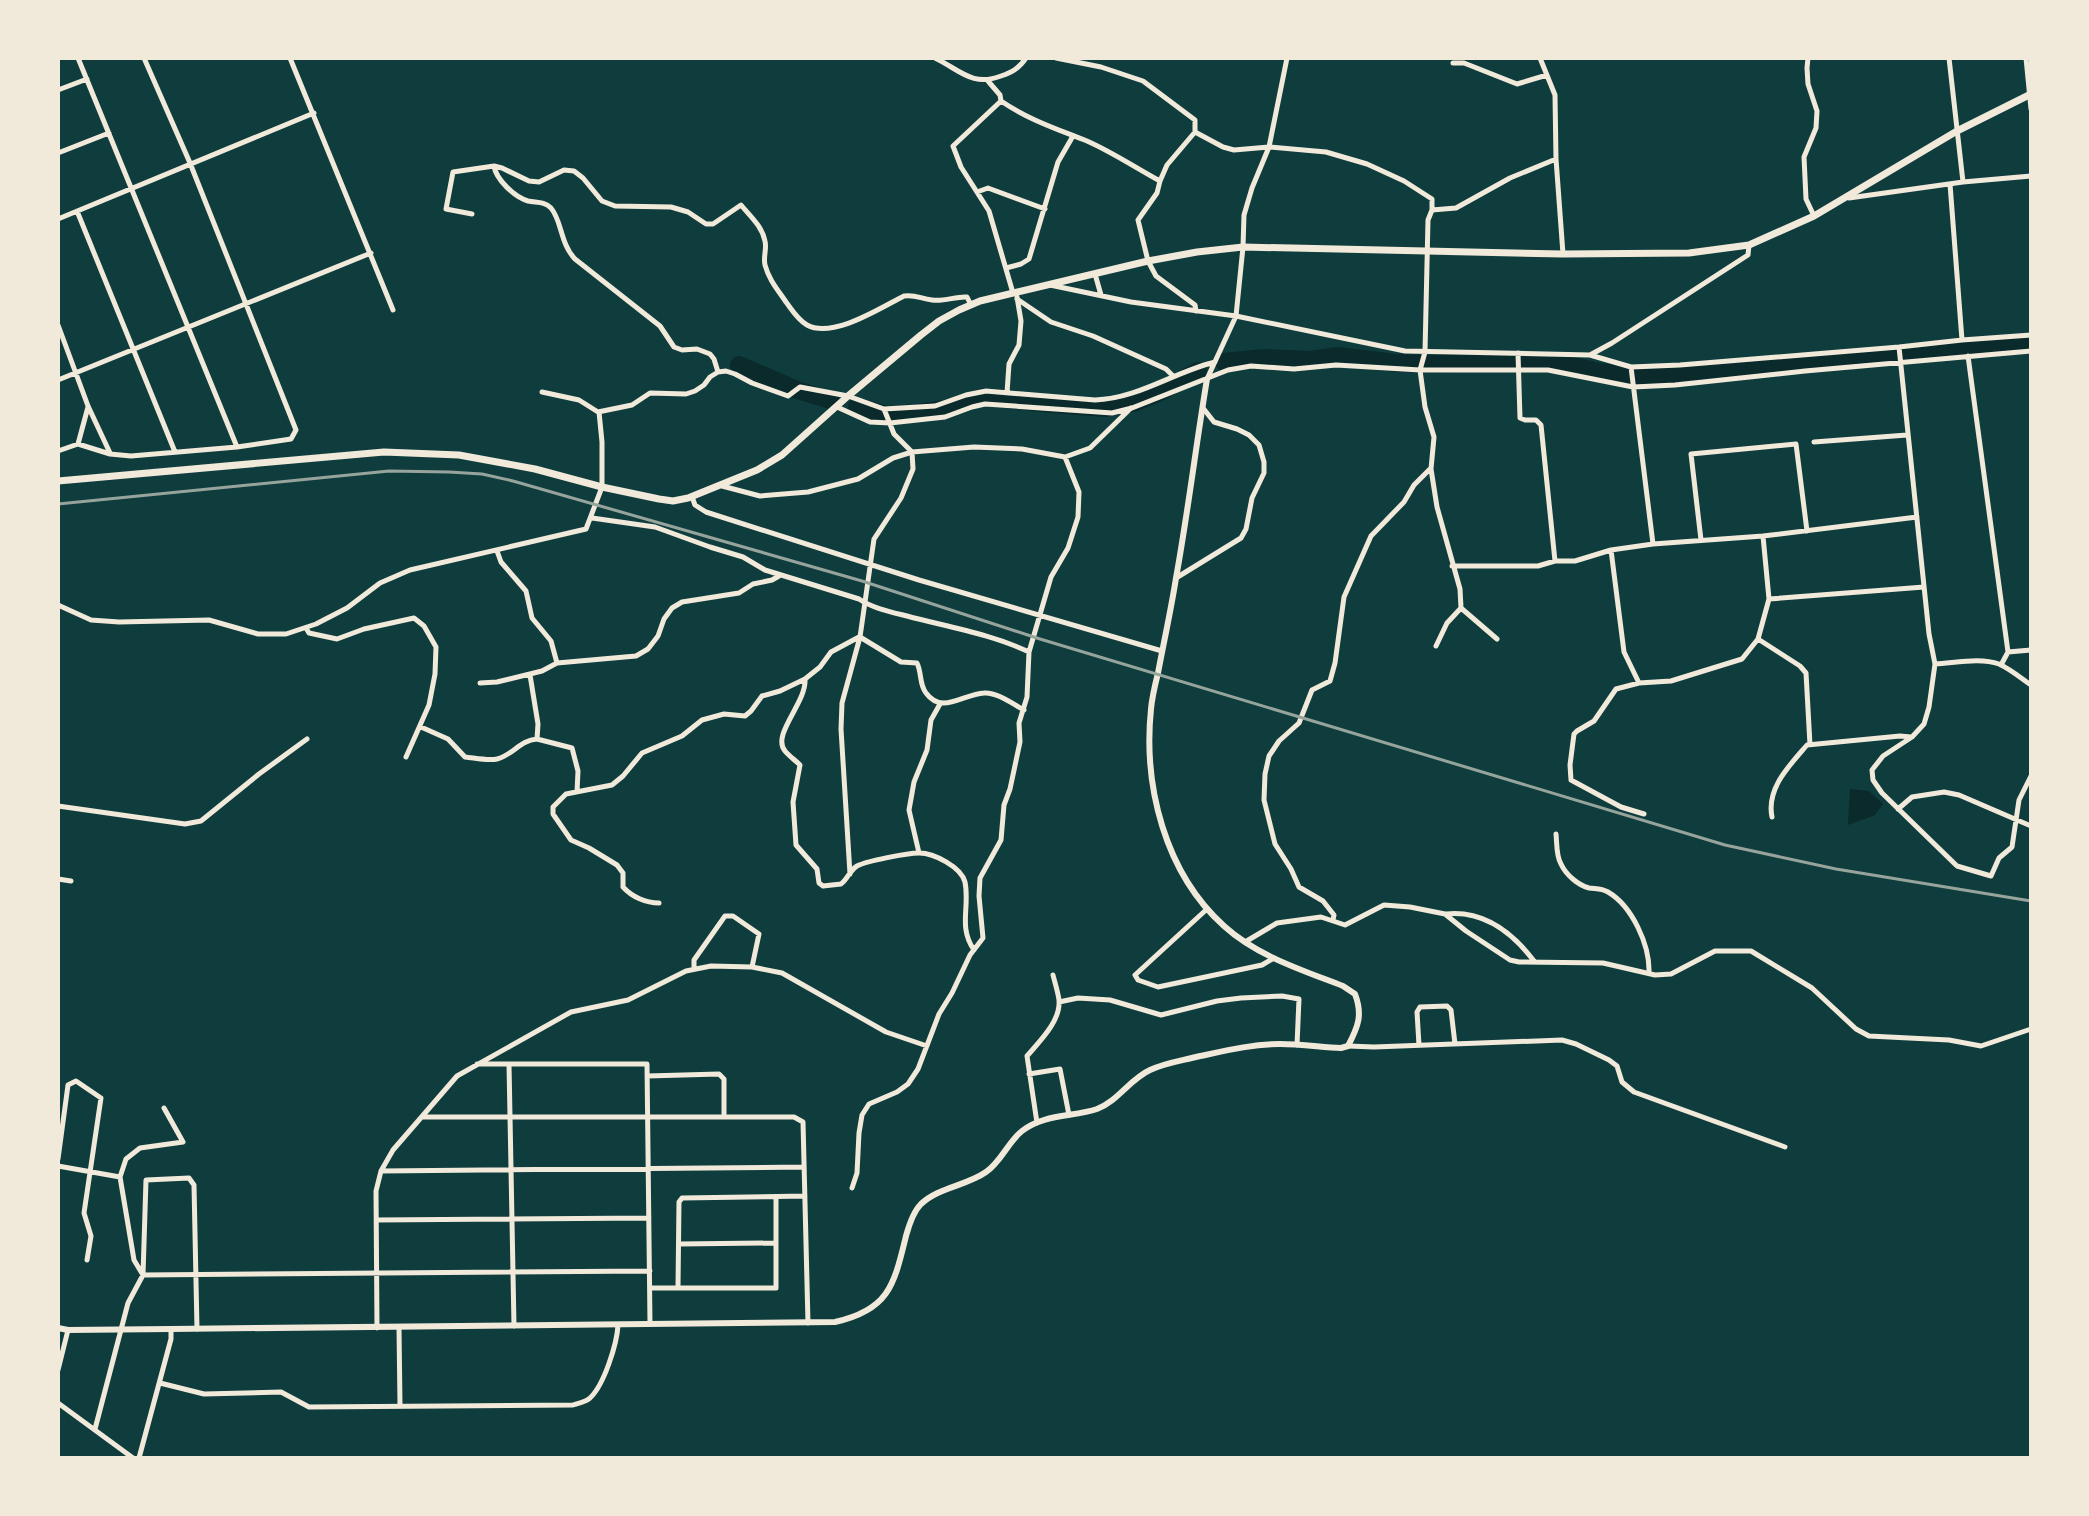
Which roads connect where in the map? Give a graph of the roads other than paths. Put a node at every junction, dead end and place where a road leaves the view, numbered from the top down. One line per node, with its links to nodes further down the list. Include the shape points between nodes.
1 (78, 58): 14 (street)
2 (144, 58): 28 (street)
3 (290, 58): 20 (street)
4 (935, 58): 15 (street)
5 (1026, 58): 15 (street, via 1013,72)
6 (1056, 58): 22 (street, via 1143,81 1195,120)
7 (1287, 58): 25 (street)
8 (1540, 58): 13 (street)
9 (1808, 58): 41 (street, via 1808,84 1817,111 1804,157 1806,199)
10 (1949, 58): 21 (street)
11 (2026, 58): 17 (street)
12 (1453, 63): 13 (street, via 1517,84)
13 (1547, 75): 27 (street, via 1555,95)
14 (87, 79): 16 (street); 23 (street)
15 (988, 81): 18 (street)
16 (58, 90)
17 (2030, 94): 19 (street); 21 (main road)
18 (1001, 101): 24 (street); 35 (street, via 953,146)
19 (2031, 109)
20 (314, 113): 28 (street); 46 (street)
21 (1957, 131): 32 (street); 36 (main road)
22 (1195, 132): 25 (street, via 1234,150); 31 (street)
23 (109, 133): 26 (street); 34 (street)
24 (1073, 136): 31 (street); 37 (street, via 1058,162)
25 (1269, 147): 38 (street, via 1326,152 1367,164 1432,199); 44 (street, via 1244,215)
26 (58, 153)
27 (1556, 159): 38 (street, via 1456,208); 47 (street)
28 (190, 163): 34 (street); 54 (street)
29 (494, 166): 40 (street, via 453,172 446,209); 55 (street, via 539,182 574,171 602,201 671,207 706,224 741,205 766,243 764,262 771,281 798,318 817,329 855,321 912,294 945,301 963,296); 75 (street, via 495,175 520,198 550,207 575,259 660,326 674,347 710,354)
30 (2031, 176): 32 (street)
31 (1160, 181): 48 (street, via 1138,220)
32 (1963, 182): 33 (street)
33 (1950, 184): 36 (street); 62 (street)
34 (132, 187): 39 (street); 60 (street)
35 (977, 192): 37 (street, via 988,188); 49 (street, via 989,211)
36 (1847, 198): 41 (main road)
37 (1045, 209): 49 (street, via 1029,259)
38 (1432, 210): 45 (street)
39 (77, 211): 42 (street); 64 (street)
40 (472, 214)
41 (1814, 216): 43 (main road)
42 (58, 219)
43 (1749, 245): 47 (main road, via 1689,253); 68 (street, via 1748,255)
44 (1243, 247): 45 (main road); 48 (main road); 58 (street)
45 (1428, 251): 47 (main road); 66 (street)
46 (371, 253): 54 (street); 56 (street)
47 (1563, 254)
48 (1148, 261): 50 (main road); 57 (street, via 1156,276)
49 (1006, 268): 52 (street)
50 (1095, 273): 51 (main road); 53 (street)
51 (1047, 285): 52 (main road); 53 (street)
52 (1015, 294): 55 (main road); 77 (street, via 1051,322 1093,336); 82 (street, via 1021,321)
53 (1101, 295): 57 (street)
54 (246, 304): 60 (street); 94 (street, via 296,430 291,439)
55 (971, 305): 83 (main road, via 939,321)
56 (393, 310)
57 (1196, 311): 58 (street)
58 (1236, 316): 66 (street); 70 (street)
59 (58, 325): 76 (street)
60 (189, 327): 64 (street); 94 (street)
61 (2031, 335): 62 (street)
62 (1962, 340): 63 (street)
63 (1899, 347): 71 (street); 74 (street)
64 (133, 350): 76 (street); 96 (street)
65 (2031, 351): 69 (street)
66 (1424, 355): 67 (street); 73 (street)
67 (1518, 355): 68 (street); 72 (street)
68 (1590, 355): 74 (street)
69 (1968, 356): 71 (street); 132 (street)
70 (1215, 362): 77 (street); 78 (street)
71 (1900, 364): 80 (street); 91 (street)
72 (1518, 367): 73 (street); 80 (street); 113 (street, via 1520,418 1541,425)
73 (1420, 368): 78 (street, via 1251,366); 100 (street, via 1434,437)
74 (1631, 370): 80 (street)
75 (718, 372): 83 (street, via 788,396 800,387); 89 (street, via 686,394 650,393 632,405)
76 (77, 373): 79 (street); 84 (street)
77 (1173, 376): 82 (street, via 1112,399)
78 (1207, 379): 86 (street); 87 (street)
79 (58, 380)
80 (1633, 385): 110 (street)
81 (542, 392): 89 (street, via 579,400)
82 (1007, 393): 88 (street, via 975,392 935,406)
83 (848, 396): 85 (main road); 88 (street)
84 (88, 406): 93 (street); 98 (street)
85 (837, 407): 90 (street, via 870,422); 102 (main road, via 782,455)
86 (1202, 407): 117 (street); 117 (street, via 1214,422 1249,435 1259,445 1264,473 1241,538)
87 (1132, 408): 90 (street, via 1112,413 985,404 945,417); 99 (street, via 1090,448)
88 (884, 409): 90 (street)
89 (598, 412): 103 (street)
90 (890, 423): 97 (street)
91 (1907, 435): 92 (street); 105 (street)
92 (1814, 442)
93 (78, 444): 95 (street); 98 (street)
94 (237, 447): 96 (street)
95 (58, 451)
96 (175, 452): 98 (street)
97 (912, 452): 99 (street, via 974,447); 102 (street, via 858,479 808,492 760,496); 114 (street, via 913,469 874,539)
98 (110, 454)
99 (1065, 457): 123 (street, via 1079,492 1078,517)
100 (1431, 469): 115 (street); 165 (street, via 1371,536 1344,597 1330,681 1312,690 1299,723 1279,741 1267,763 1264,800 1275,844 1299,887 1323,901)
101 (58, 481): 103 (main road, via 420,452 535,469)
102 (719, 485): 104 (main road)
103 (602, 487): 104 (main road, via 673,501); 106 (street)
104 (691, 496): 114 (street, via 706,512)
105 (1917, 517): 107 (street); 118 (street)
106 (592, 518): 112 (street, via 586,529); 116 (street, via 655,527)
107 (1807, 531): 108 (street); 109 (street, via 1796,444 1691,454)
108 (1763, 536): 109 (street); 119 (street)
109 (1701, 540): 110 (street)
110 (1653, 544): 111 (street)
111 (1611, 550): 113 (street); 139 (street, via 1624,652)
112 (497, 551): 124 (street, via 410,570); 133 (street, via 526,591 532,618 551,641)
113 (1555, 561): 115 (street, via 1538,566)
114 (870, 563): 120 (street); 123 (street)
115 (1452, 566): 122 (street)
116 (780, 575): 120 (street); 133 (street, via 739,593 682,602 664,619 648,649 636,656)
117 (1176, 578): 130 (street)
118 (1924, 587): 119 (street); 134 (street)
119 (1769, 599): 127 (street)
120 (864, 603): 125 (street); 131 (street)
121 (58, 605): 124 (street, via 91,620 209,620 258,634)
122 (1461, 608): 126 (street); 128 (street)
123 (1040, 614): 130 (street); 131 (street)
124 (306, 628): 143 (street, via 337,639 414,618 424,626 436,647)
125 (860, 637): 137 (street, via 831,652); 141 (street, via 901,662 917,663 927,695); 159 (street, via 842,703)
126 (1497, 639)
127 (1758, 639): 139 (street, via 1742,659 1671,681); 147 (street, via 1806,673)
128 (1436, 646)
129 (2031, 650): 132 (street)
130 (1162, 651): 163 (street, via 1151,710 1155,798 1166,844)
131 (1029, 652): 142 (street)
132 (2008, 652): 135 (street)
133 (557, 663): 136 (street)
134 (1935, 664): 135 (street); 144 (street, via 1927,715)
135 (2001, 665): 140 (street)
136 (530, 675): 138 (street); 146 (street)
137 (805, 679): 150 (street, via 762,696 745,716 702,720 682,736 642,753 612,785); 159 (street, via 806,688 781,740 784,751 800,765 793,802 796,845 817,869 823,886 841,884)
138 (480, 683)
139 (1639, 683): 153 (street, via 1616,689 1594,721 1577,731 1570,765 1571,780 1577,785)
140 (2031, 685)
141 (940, 704): 142 (street, via 985,692); 158 (street, via 931,720 909,810)
142 (1024, 710): 167 (street, via 1001,840 980,878 983,938)
143 (421, 727): 146 (street, via 448,739 465,757 496,759); 148 (street)
144 (1912, 737): 147 (street); 152 (street, via 1872,770 1873,780)
145 (307, 739): 151 (street, via 201,821 185,824)
146 (537, 739): 150 (street, via 572,748)
147 (1810, 745): 154 (street, via 1784,772 1772,796)
148 (406, 757)
149 (2031, 776): 155 (street)
150 (577, 792): 162 (street, via 566,794 553,807 571,840 617,865 627,891)
151 (58, 806)
152 (1898, 809): 155 (street, via 1912,797 1944,792); 155 (street, via 1957,866 1991,876 1999,858 2012,847)
153 (1644, 814)
154 (1772, 817)
155 (2016, 820): 156 (street)
156 (2031, 826)
157 (1556, 834): 172 (street, via 1558,857 1570,876 1588,888 1610,893 1630,913)
158 (919, 853): 159 (street, via 856,866); 167 (street, via 960,873 964,928)
159 (850, 874)
160 (58, 879): 161 (street)
161 (71, 881)
162 (659, 903)
163 (1207, 909): 166 (street); 168 (street, via 1135,975 1138,980 1158,987)
164 (1445, 914): 165 (street, via 1384,905 1345,925); 169 (street, via 1510,960); 169 (street, via 1483,918 1501,926)
165 (1333, 921): 166 (street, via 1321,917 1277,923)
166 (1245, 943): 168 (street)
167 (974, 950): 179 (street)
168 (1274, 958): 180 (street, via 1355,994 1360,1016)
169 (1534, 961): 172 (street, via 1603,963)
170 (752, 967): 171 (street); 171 (street, via 759,934 725,916 694,960); 179 (street, via 782,973 886,1032)
171 (694, 969): 181 (street, via 628,1000 571,1012)
172 (1649, 974): 175 (street, via 1671,974 1715,951 1751,951 1812,988 1869,1036 1981,1046)
173 (1053, 975): 174 (street)
174 (1059, 1002): 177 (street, via 1110,1000 1161,1015 1241,998 1299,999); 183 (street, via 1057,1015 1027,1056)
175 (2031, 1029)
176 (1455, 1044): 178 (street); 178 (street, via 1447,1006 1420,1007); 192 (street, via 1547,1039 1576,1044 1617,1066 1622,1082 1634,1092)
177 (1297, 1045): 180 (street); 186 (street, via 1246,1047 1160,1065 1141,1074 1107,1104)
178 (1419, 1045): 180 (street)
179 (927, 1046): 201 (street, via 908,1084 869,1104 862,1115)
180 (1348, 1046)
181 (476, 1064): 182 (street); 188 (street, via 457,1076)
182 (509, 1064): 184 (street, via 647,1064); 187 (street)
183 (1029, 1074): 186 (street, via 1060,1069); 191 (street)
184 (647, 1076): 189 (street); 190 (street, via 719,1074 724,1079)
185 (164, 1108): 200 (street, via 183,1142 140,1148 126,1159)
186 (1069, 1115): 191 (street)
187 (511, 1116): 188 (street); 189 (street); 196 (street)
188 (422, 1117): 198 (street)
189 (648, 1117): 190 (street); 197 (street)
190 (724, 1117): 195 (street, via 794,1117 803,1122)
191 (1037, 1123): 217 (street, via 1023,1129 991,1169 920,1204 892,1285 882,1299 857,1317)
192 (1785, 1147)
193 (58, 1159): 199 (street, via 68,1085 76,1081 101,1098)
194 (58, 1166): 199 (street)
195 (804, 1167): 197 (street); 202 (street)
196 (511, 1168): 197 (street); 198 (street); 206 (street)
197 (649, 1168): 204 (street)
198 (381, 1171): 205 (street)
199 (90, 1172): 200 (street); 209 (street, via 84,1213 91,1236)
200 (120, 1177): 214 (street, via 134,1260)
201 (852, 1188)
202 (805, 1196): 203 (street); 217 (street)
203 (776, 1197): 207 (street); 208 (street, via 682,1198)
204 (649, 1218): 206 (street); 210 (street)
205 (376, 1220): 206 (street); 212 (street)
206 (511, 1220): 211 (street)
207 (776, 1243): 208 (street); 215 (street, via 776,1288)
208 (679, 1244): 215 (street)
209 (87, 1260)
210 (650, 1271): 211 (street); 216 (street)
211 (512, 1272): 212 (street); 220 (street)
212 (377, 1273): 213 (street); 223 (street)
213 (195, 1274): 214 (street); 214 (street, via 194,1185 189,1178 146,1180); 226 (street)
214 (143, 1275): 224 (street)
215 (678, 1287): 216 (street)
216 (650, 1288): 219 (street)
217 (808, 1324): 219 (street)
218 (618, 1325): 219 (street); 220 (street); 231 (street, via 600,1386 588,1400 573,1405)
219 (650, 1325)
220 (514, 1326): 221 (street)
221 (399, 1327): 223 (street); 231 (street)
222 (58, 1328): 227 (street)
223 (377, 1328): 226 (street)
224 (121, 1329): 225 (street); 227 (street); 232 (street)
225 (171, 1329): 226 (street); 229 (street)
226 (197, 1329)
227 (68, 1330): 228 (street)
228 (58, 1370)
229 (160, 1383): 231 (street, via 204,1394 281,1392 309,1407); 234 (street)
230 (58, 1403): 232 (street)
231 (400, 1406)
232 (95, 1429): 233 (street)
233 (133, 1458)
234 (139, 1458)

